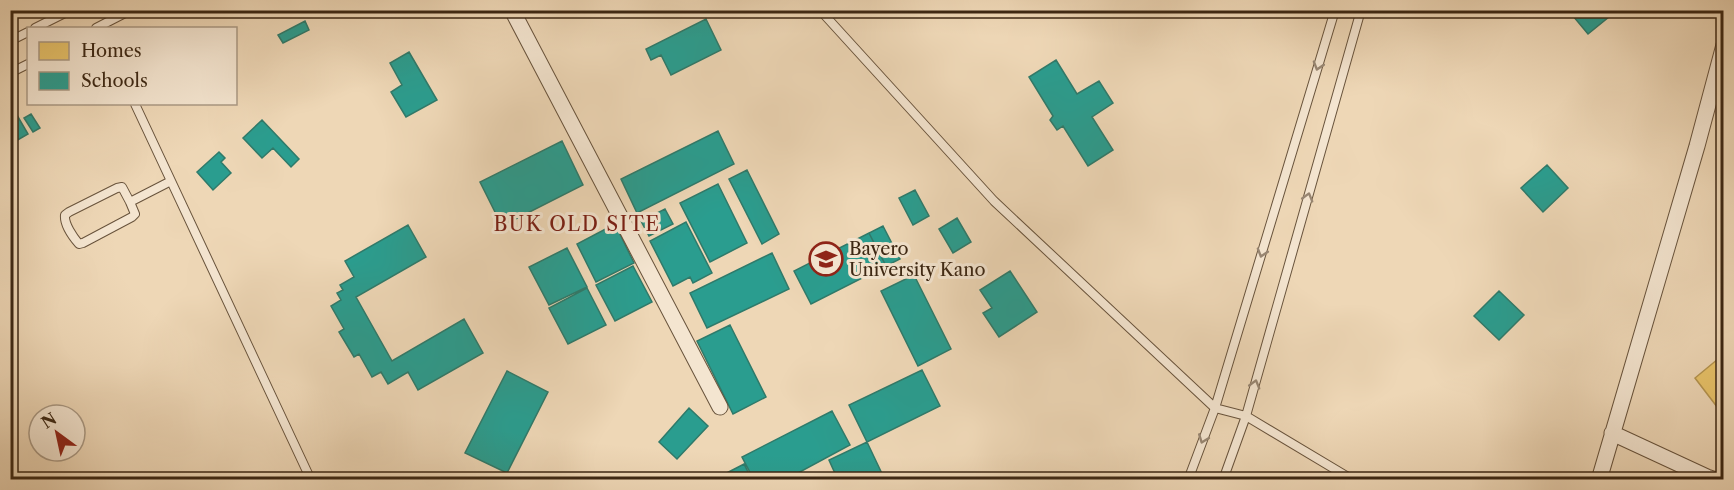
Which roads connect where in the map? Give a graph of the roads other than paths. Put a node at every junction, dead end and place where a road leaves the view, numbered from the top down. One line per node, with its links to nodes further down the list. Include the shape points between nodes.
1 (71, 10): 7 (lane)
2 (131, 10): 8 (lane)
3 (512, 10): 17 (street)
4 (820, 10): 18 (lane, via 994,201)
5 (1335, 10): 18 (lane, one-way to 18)
6 (1361, 10): 19 (lane, one-way to 6)
7 (37, 27)
8 (101, 27)
9 (27, 32): 10 (lane)
10 (10, 41)
11 (1724, 45): 20 (street)
12 (27, 64): 13 (lane)
13 (10, 73)
14 (135, 105): 15 (lane)
15 (171, 181): 16 (lane); 21 (lane)
16 (130, 202): 16 (lane, via 135,214 83,243 75,240 64,219 69,212 117,188 124,189)
17 (720, 407)
18 (1215, 408): 19 (lane); 22 (lane, one-way to 22)
19 (1246, 416): 23 (lane); 24 (lane)
20 (1612, 433): 25 (street); 26 (street)
21 (311, 480)
22 (1188, 480)
23 (1223, 480)
24 (1353, 480)
25 (1599, 480)
26 (1716, 480)

